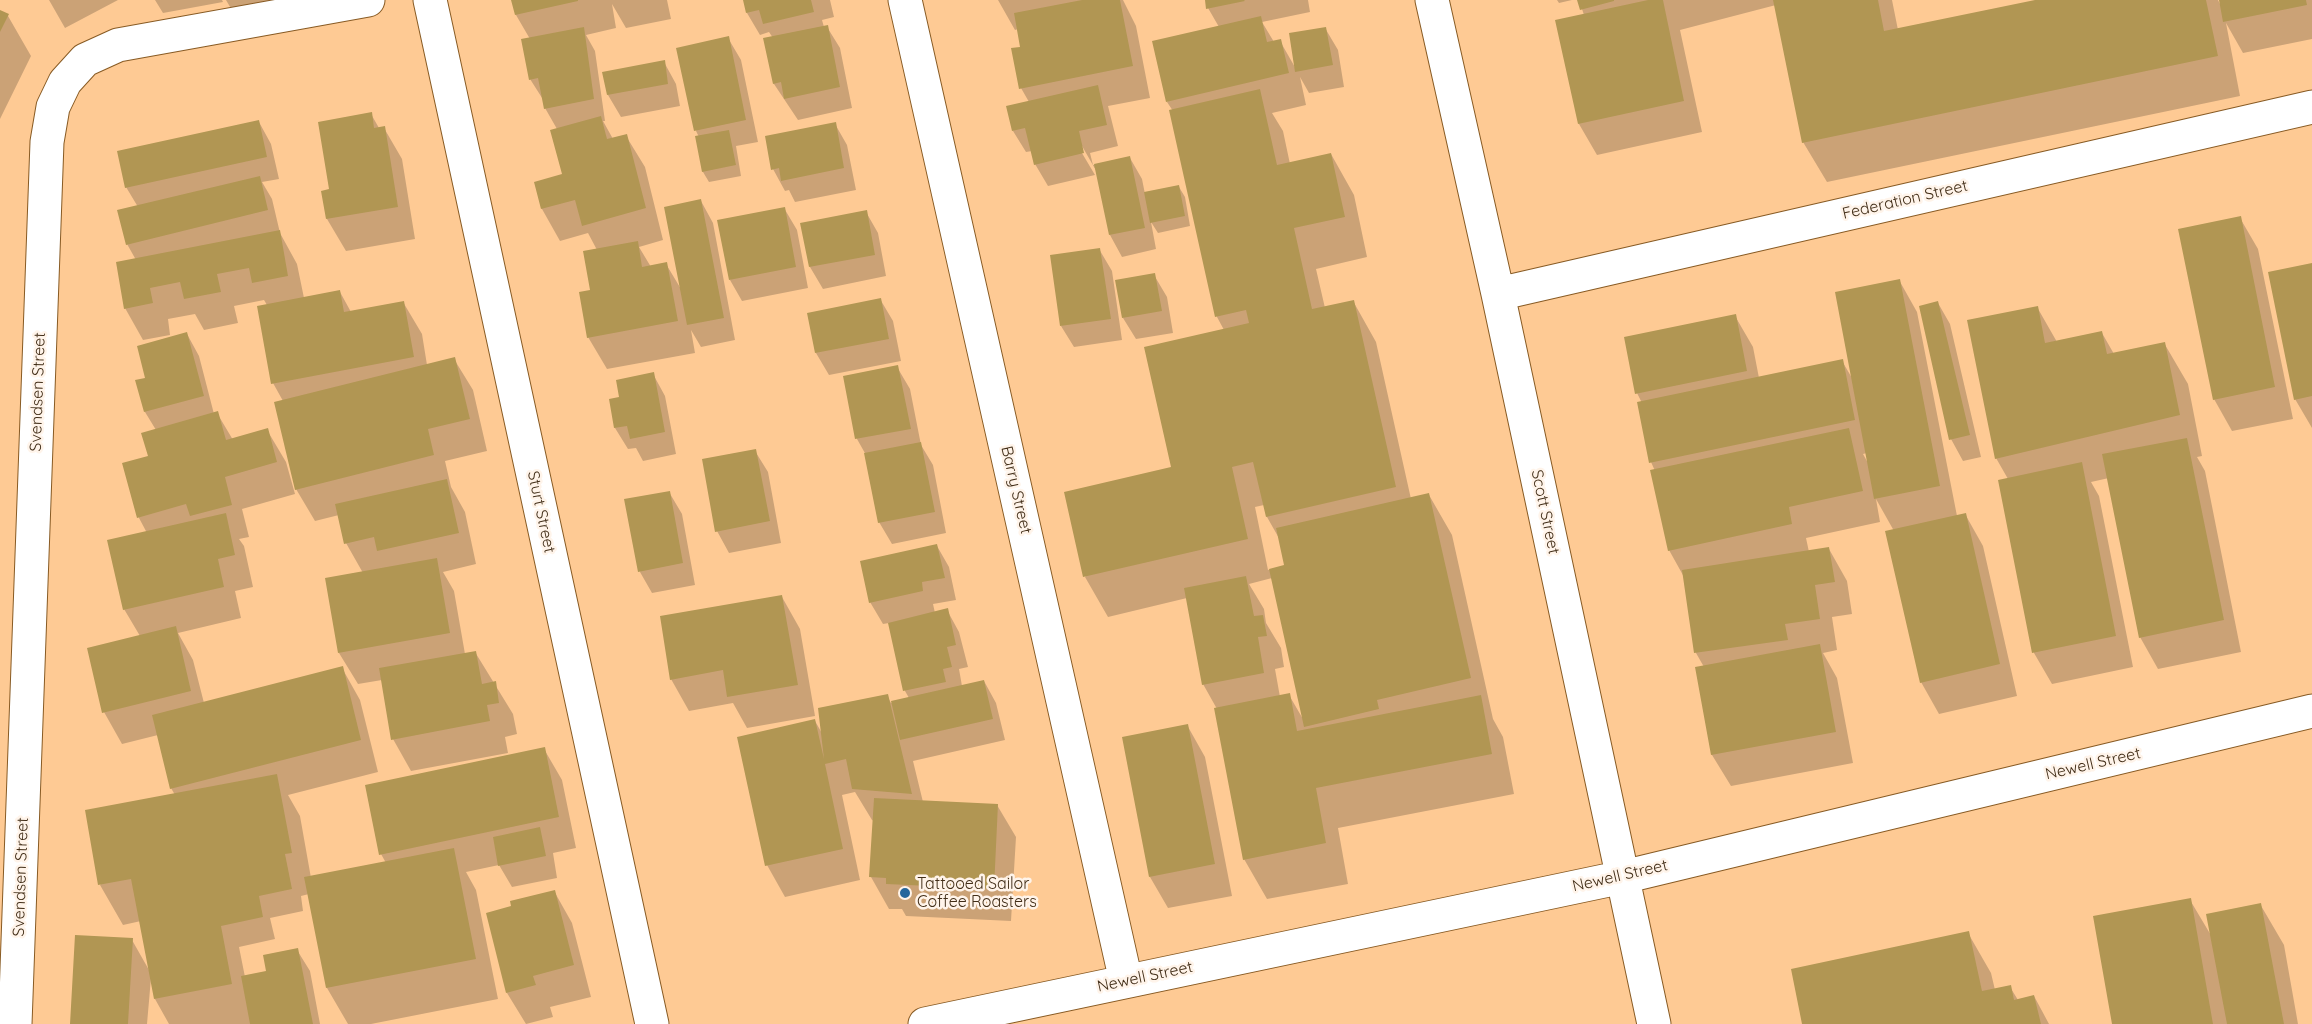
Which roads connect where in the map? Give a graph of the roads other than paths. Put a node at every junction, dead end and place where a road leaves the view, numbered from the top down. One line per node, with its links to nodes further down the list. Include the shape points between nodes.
1 (368, 0): 10 (street, Svendsen Street, via 118,45 85,60 65,82 53,106 47,142)
2 (430, 0): 11 (street, Sturt Street)
3 (905, 0): 9 (street, Barry Street)
4 (1432, 0): 6 (street, Scott Street)
5 (2312, 107): 6 (street, Federation Street)
6 (1498, 294): 8 (street, Scott Street)
7 (2312, 711): 8 (street, Newell Street)
8 (1623, 877): 9 (street, Newell Street); 13 (street, Scott Street)
9 (1126, 981): 12 (street, Newell Street)
10 (15, 1024)
11 (652, 1024)
12 (925, 1024)
13 (1654, 1024)

